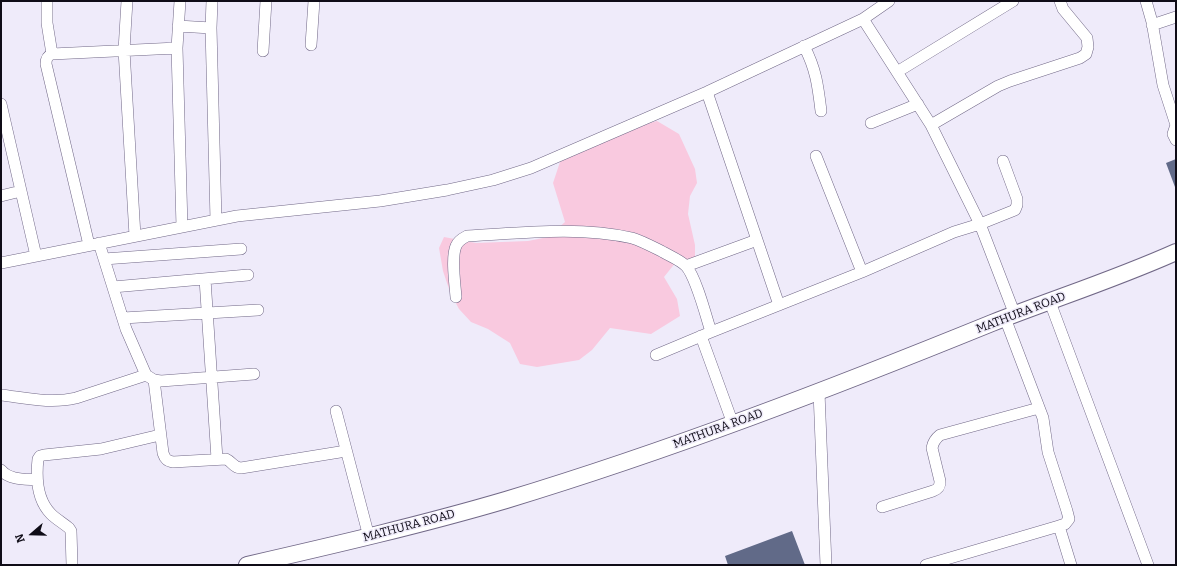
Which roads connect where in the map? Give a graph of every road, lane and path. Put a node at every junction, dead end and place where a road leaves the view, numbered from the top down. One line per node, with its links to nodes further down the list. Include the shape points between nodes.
1 (47, 1): 21 (street, via 47,23)
2 (127, 1): 19 (street)
3 (180, 1): 14 (street)
4 (212, 1): 15 (street)
5 (266, 1): 20 (street)
6 (314, 1): 16 (street)
7 (889, 1): 12 (street)
8 (1013, 1): 22 (street)
9 (1060, 1): 28 (street, via 1063,9 1087,38 1086,54 998,86)
10 (1146, 1): 13 (street)
11 (1176, 17): 13 (street)
12 (863, 19): 17 (street); 22 (street)
13 (1152, 25): 30 (street, via 1163,85 1176,125 1173,134)
14 (178, 26): 15 (street); 18 (street)
15 (211, 28): 35 (street)
16 (310, 45)
17 (804, 46): 23 (street); 26 (street, via 817,79)
18 (177, 48): 19 (street); 37 (street)
19 (124, 50): 21 (street); 38 (street)
20 (264, 51)
21 (52, 54): 40 (street, via 46,59 46,64)
22 (897, 72): 25 (street)
23 (707, 92): 35 (street, via 531,168 493,180 380,201); 39 (street)
24 (1, 104): 29 (street)
25 (918, 104): 27 (street); 28 (street)
26 (821, 111)
27 (871, 123)
28 (931, 125): 36 (street)
29 (5, 139): 33 (street)
30 (1176, 140)
31 (816, 156): 47 (street)
32 (1003, 161): 36 (street, via 1017,205 1015,210)
33 (21, 191): 34 (street); 43 (street)
34 (1, 196)
35 (216, 220): 37 (street)
36 (980, 224): 47 (street, via 954,232); 56 (street)
37 (182, 227): 38 (street)
38 (135, 236): 40 (street)
39 (757, 240): 46 (street); 53 (street)
40 (94, 244): 43 (street); 44 (street)
41 (241, 249): 44 (street)
42 (1176, 252): 52 (main road, MATHURA ROAD)
43 (36, 256): 45 (street)
44 (104, 259): 50 (street)
45 (1, 263)
46 (686, 266): 51 (street, via 651,246 616,236 558,231 467,236 456,246 454,256); 58 (street, via 693,277)
47 (862, 272): 53 (street)
48 (248, 275): 49 (street)
49 (205, 279): 50 (street); 55 (street)
50 (113, 287): 57 (street)
51 (456, 297)
52 (1050, 302): 56 (main road, MATHURA ROAD); 82 (street)
53 (779, 305): 58 (street)
54 (258, 310): 55 (street)
55 (208, 313): 57 (street); 62 (street)
56 (1010, 317): 63 (main road, MATHURA ROAD); 65 (street)
57 (123, 318): 61 (street)
58 (706, 334): 59 (street); 67 (street)
59 (656, 355)
60 (254, 374): 62 (street)
61 (150, 377): 62 (street, via 161,381); 64 (street, via 66,401); 68 (street)
62 (212, 377): 70 (street)
63 (819, 392): 67 (main road, MATHURA ROAD); 79 (street)
64 (1, 395)
65 (1039, 408): 73 (street, via 940,435 935,439 932,448 940,481 938,489); 74 (street, via 1048,452 1067,511 1068,519)
66 (336, 411): 69 (street)
67 (733, 424): 75 (main road, MATHURA ROAD, via 582,476)
68 (160, 435): 70 (street, via 163,453 168,461); 72 (street, via 102,449 40,456)
69 (346, 451): 70 (street, via 241,468 234,466 229,460); 75 (street)
70 (217, 459)
71 (1, 470): 72 (street, via 7,476)
72 (37, 480): 77 (street, via 46,508 71,531)
73 (882, 507)
74 (1060, 526): 76 (street); 81 (street)
75 (369, 537): 78 (main road, MATHURA ROAD)
76 (949, 562): 80 (street)
77 (72, 565)
78 (248, 565)
79 (826, 565)
80 (926, 565)
81 (1072, 565)
82 (1148, 565)

